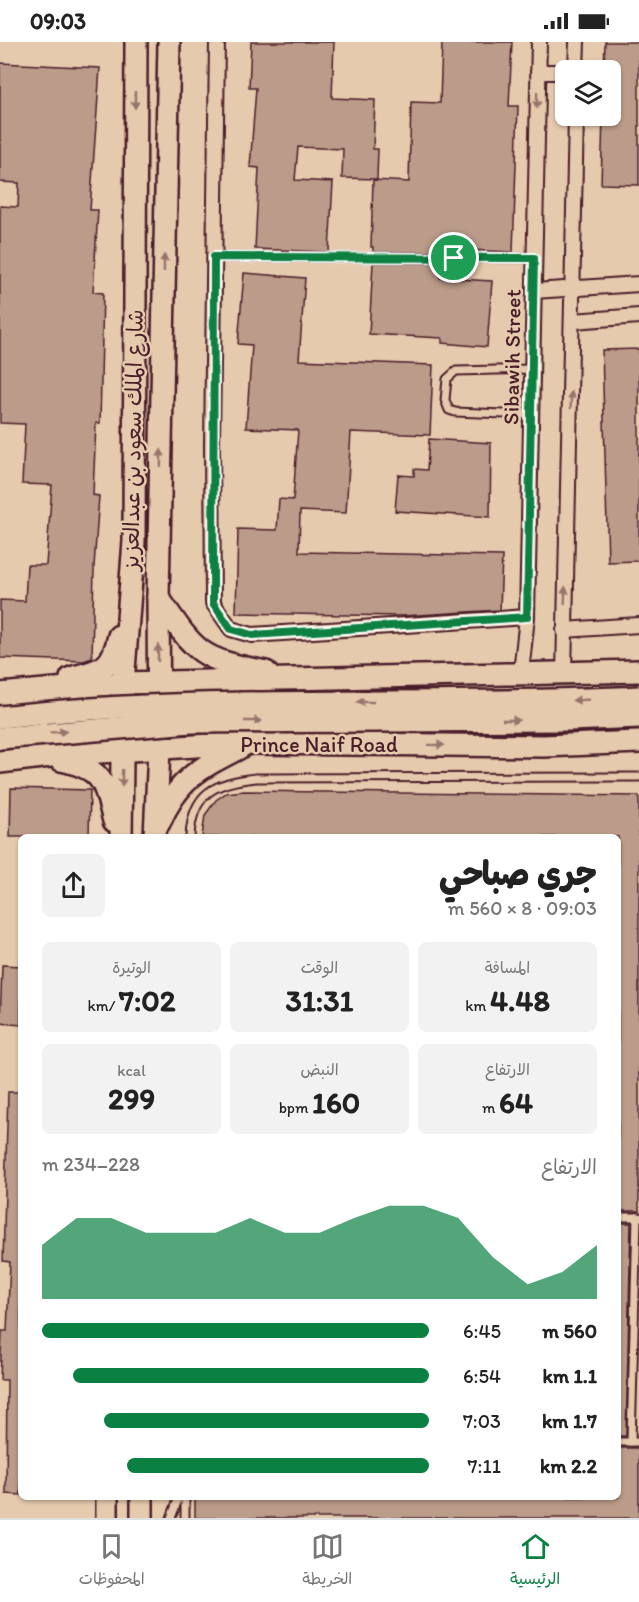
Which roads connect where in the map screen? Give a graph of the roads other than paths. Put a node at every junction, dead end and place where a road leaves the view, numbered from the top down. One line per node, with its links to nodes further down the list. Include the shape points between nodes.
1 (136, 42): 19 (main road, شارع الملك سعود بن عبدالعزيز, one-way to 19)
2 (169, 42): 20 (main road, شارع الملك سعود بن عبدالعزيز, one-way to 2)
3 (217, 42): 10 (street)
4 (539, 42): 7 (street, Sibawih Street)
5 (577, 42): 6 (street)
6 (576, 60)
7 (538, 72): 8 (street); 11 (street, Sibawih Street, one-way to 11)
8 (555, 72)
9 (576, 126): 13 (street)
10 (214, 257): 11 (lane); 21 (street, via 213,603 231,629 252,635)
11 (534, 258): 14 (street, Sibawih Street)
12 (639, 284): 13 (street)
13 (573, 289): 14 (street); 16 (street)
14 (534, 291): 17 (street, Sibawih Street)
15 (639, 316): 16 (street)
16 (573, 321): 23 (street, one-way to 16)
17 (532, 369): 18 (street, Sibawih Street); 18 (lane, via 456,371 447,379 445,400 449,410 455,412)
18 (531, 415): 21 (street, Sibawih Street)
19 (134, 541): 28 (main road, شارع الملك سعود بن عبدالعزيز); 30 (main road, via 114,658 104,669)
20 (158, 597): 27 (main road, via 202,654 223,664); 29 (main road, شارع الملك سعود بن عبدالعزيز, one-way to 20)
21 (527, 617): 25 (street, Sibawih Street)
22 (639, 625): 23 (street)
23 (564, 630): 26 (street)
24 (639, 671): 26 (main road)
25 (521, 673): 26 (main road); 27 (main road)
26 (564, 674)
27 (305, 680): 29 (main road)
28 (123, 683): 29 (main road); 30 (main road); 39 (main road, شارع الملك سعود بن عبدالعزيز)
29 (159, 684): 38 (main road, شارع الملك سعود بن عبدالعزيز)
30 (34, 689): 31 (main road)
31 (0, 694)
32 (639, 697): 33 (main road, one-way to 33, bridge, via 188,704)
33 (0, 717)
34 (639, 717): 35 (main road, one-way to 34, bridge, via 190,722)
35 (0, 738)
36 (639, 742): 37 (main road, Prince Naif Road, one-way to 36, via 543,746)
37 (250, 743): 38 (main road, Prince Naif Road); 45 (main road, via 198,770 170,798)
38 (159, 749): 39 (main road, Prince Naif Road); 45 (main road, شارع الملك سعود بن عبدالعزيز)
39 (123, 750): 40 (main road, Prince Naif Road); 44 (main road, شارع الملك سعود بن عبدالعزيز, one-way to 44)
40 (43, 757): 41 (main road, Prince Naif Road); 43 (main road, via 84,765 97,774)
41 (0, 762)
42 (639, 777): 46 (lane, via 230,781 201,798 192,815)
43 (118, 834)
44 (119, 834)
45 (155, 834)
46 (190, 834)
47 (621, 1217): 48 (lane)
48 (638, 1217): 49 (lane)
49 (635, 1442)
50 (107, 1500): 54 (main road)
51 (142, 1500): 55 (main road)
52 (178, 1500): 56 (lane)
53 (185, 1500): 57 (lane)
54 (107, 1518)
55 (142, 1518)
56 (171, 1518)
57 (185, 1518)

